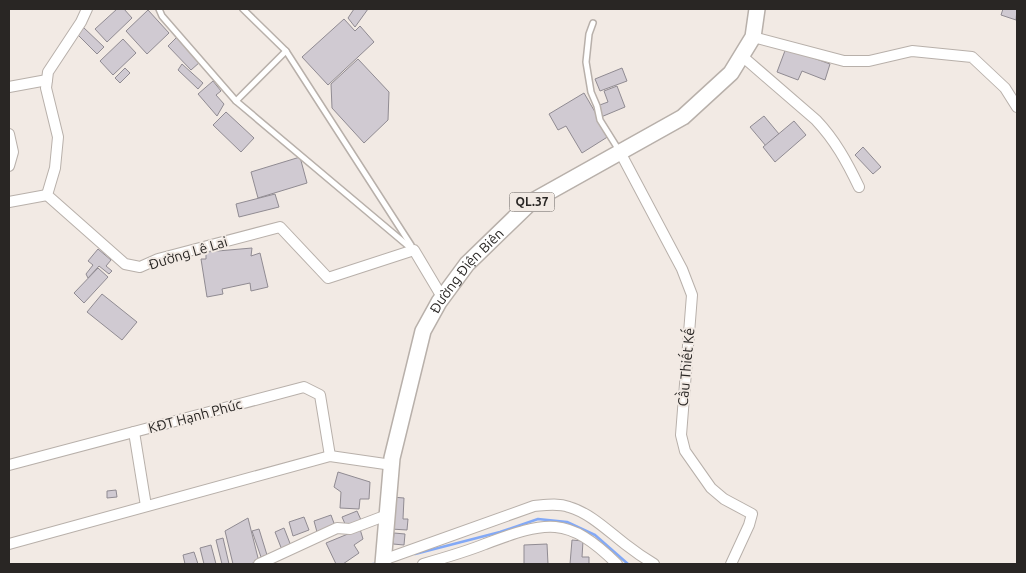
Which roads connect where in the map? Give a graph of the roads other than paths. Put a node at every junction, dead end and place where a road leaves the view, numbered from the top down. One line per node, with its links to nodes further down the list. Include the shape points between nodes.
1 (87, 9): 9 (street, via 48,72)
2 (159, 9): 11 (lane)
3 (243, 9): 7 (lane)
4 (757, 9): 6 (main road, Đường Điện Biên / QL.37)
5 (592, 23): 14 (lane, via 586,62 591,92 600,120)
6 (752, 37): 8 (main road, Đường Điện Biên / QL.37); 12 (street, via 844,61 869,61 912,51 972,57 1005,88)
7 (286, 51): 11 (lane); 19 (lane)
8 (742, 56): 14 (main road, Đường Điện Biên / QL.37, via 732,72 683,117); 16 (street, via 821,126 839,150)
9 (47, 80): 10 (street); 17 (street, via 58,137 55,168)
10 (9, 86)
11 (236, 101): 19 (lane)
12 (1017, 107)
13 (9, 134): 15 (street, via 13,152)
14 (620, 152): 20 (main road, Đường Điện Biên / QL.37, via 531,202 467,264); 33 (street, Cầu Thiết Kế, via 692,294 681,434 685,451 711,488 752,514)
15 (9, 166)
16 (859, 187)
17 (47, 195): 18 (street); 19 (street, Đường Lê Lai, via 125,264 140,268 158,259 280,227 328,278)
18 (9, 202)
19 (414, 250): 20 (street)
20 (442, 297): 24 (main road, Đường Điện Biên / QL.37, via 423,331)
21 (134, 432): 22 (street, KĐT Hạnh Phúc, via 304,387 320,395); 23 (street, KĐT Hạnh Phúc); 25 (street)
22 (330, 456): 24 (street); 25 (street)
23 (9, 465)
24 (392, 465): 26 (main road, Đường Điện Biên / QL.37)
25 (146, 506): 27 (street)
26 (387, 515): 28 (main road, Đường Điện Biên / QL.37); 29 (street, via 350,529 337,528)
27 (9, 544)
28 (383, 562): 32 (street, via 534,506 557,504 583,513)
29 (259, 564)
30 (423, 564): 31 (street, via 516,532 553,526 583,537)
31 (617, 564)
32 (654, 564)
33 (731, 564)

